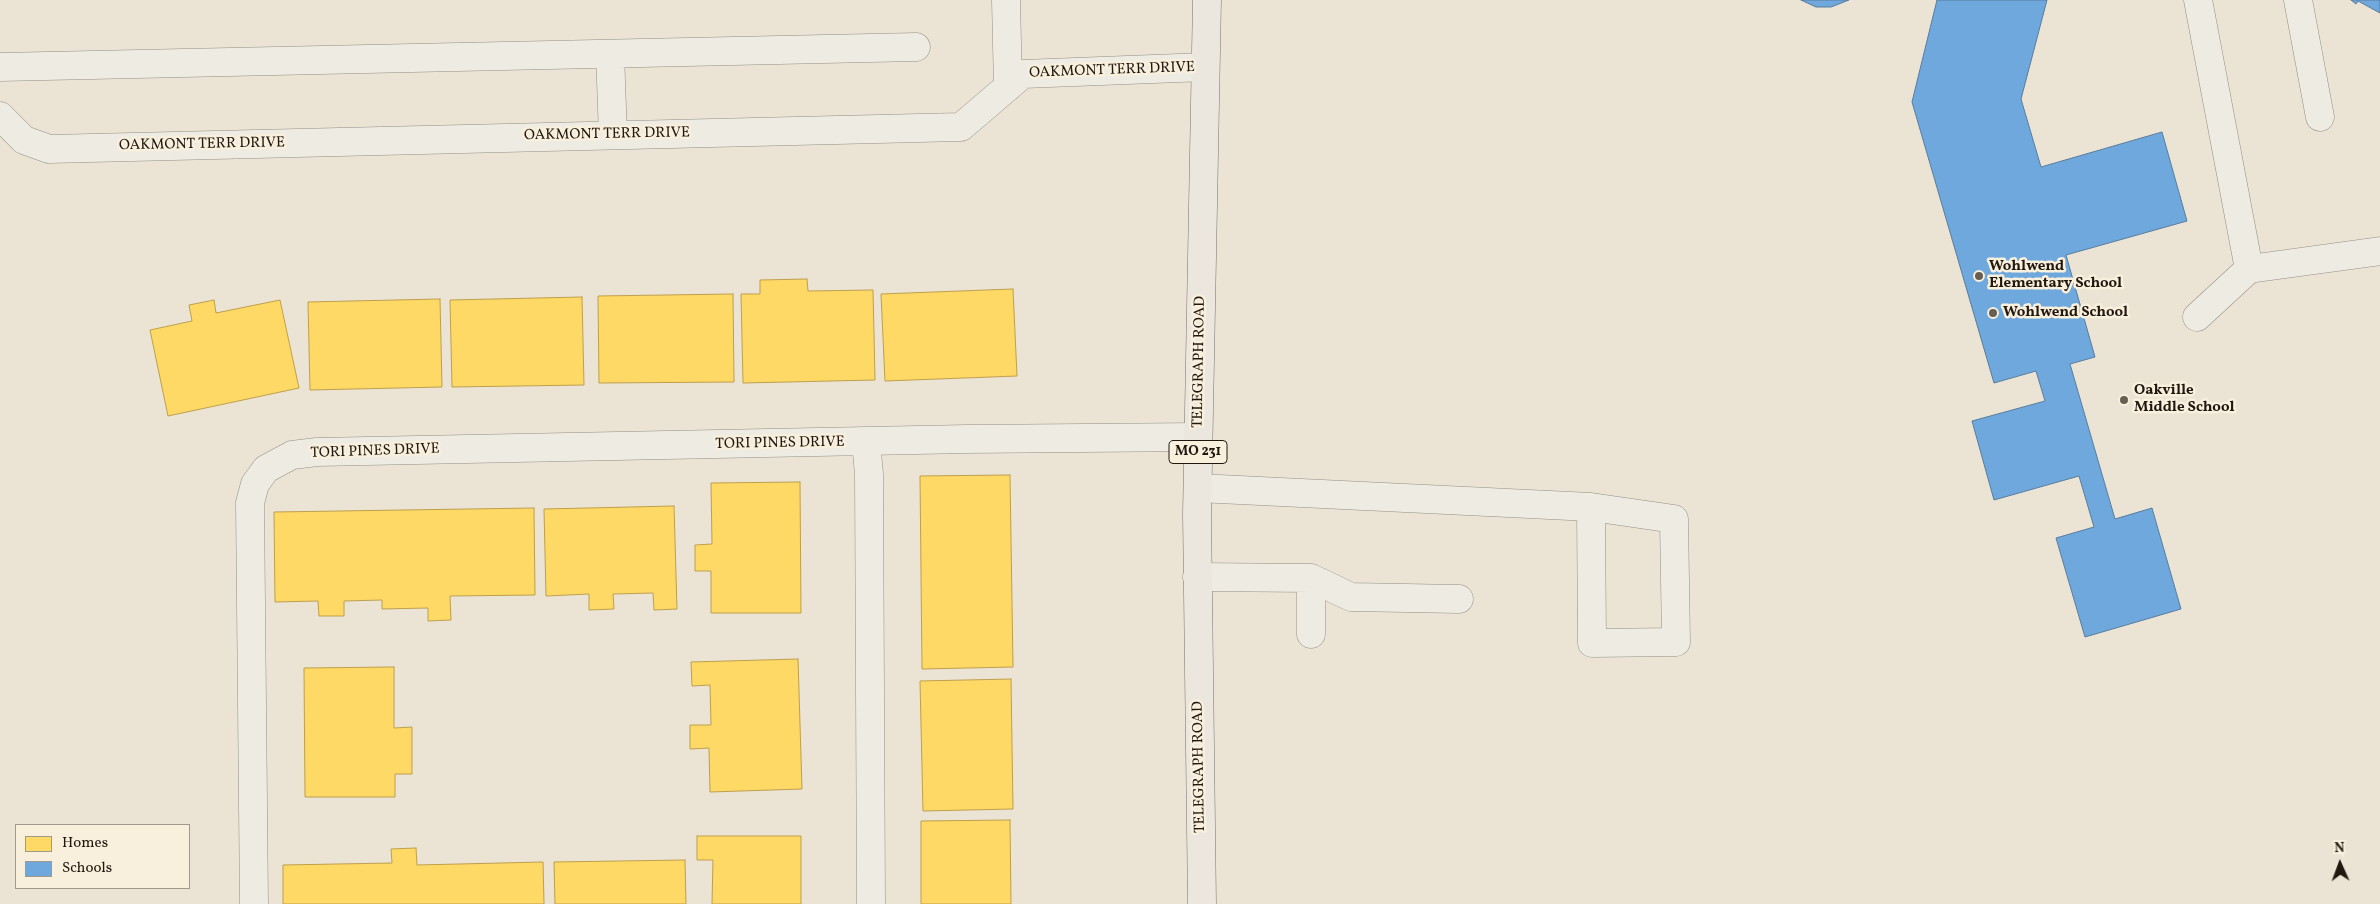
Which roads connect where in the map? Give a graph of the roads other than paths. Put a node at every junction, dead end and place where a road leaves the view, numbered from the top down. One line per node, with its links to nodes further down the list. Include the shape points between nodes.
1 (1006, 0): 9 (street)
2 (1208, 0): 8 (main road, TELEGRAPH ROAD / MO 231)
3 (2198, 0): 14 (street)
4 (2298, 0): 11 (street)
5 (916, 47): 6 (street)
6 (610, 54): 7 (street); 12 (street)
7 (0, 67)
8 (1205, 68): 9 (street, OAKMONT TERR DRIVE, via 1023,74); 16 (main road, TELEGRAPH ROAD / MO 231)
9 (1008, 86): 12 (street, OAKMONT TERR DRIVE, via 961,126)
10 (0, 116): 12 (street, OAKMONT TERR DRIVE, via 24,140 49,149)
11 (2320, 118)
12 (614, 135)
13 (2380, 251): 14 (street)
14 (2249, 268): 15 (street)
15 (2197, 317)
16 (1198, 437): 17 (street, TORI PINES DRIVE); 18 (main road, TELEGRAPH ROAD / MO 231)
17 (866, 442): 24 (street, TORI PINES DRIVE, via 317,452 292,455 266,469 256,484 250,503); 25 (street, TORI PINES DRIVE, via 869,474)
18 (1198, 488): 19 (street); 20 (main road, TELEGRAPH ROAD / MO 231)
19 (1590, 506): 19 (street, via 1674,519 1676,642 1592,643)
20 (1197, 577): 21 (street); 26 (main road, TELEGRAPH ROAD / MO 231)
21 (1311, 578): 22 (street, via 1351,596); 23 (street)
22 (1459, 599)
23 (1311, 634)
24 (254, 904)
25 (871, 904)
26 (1202, 904)

